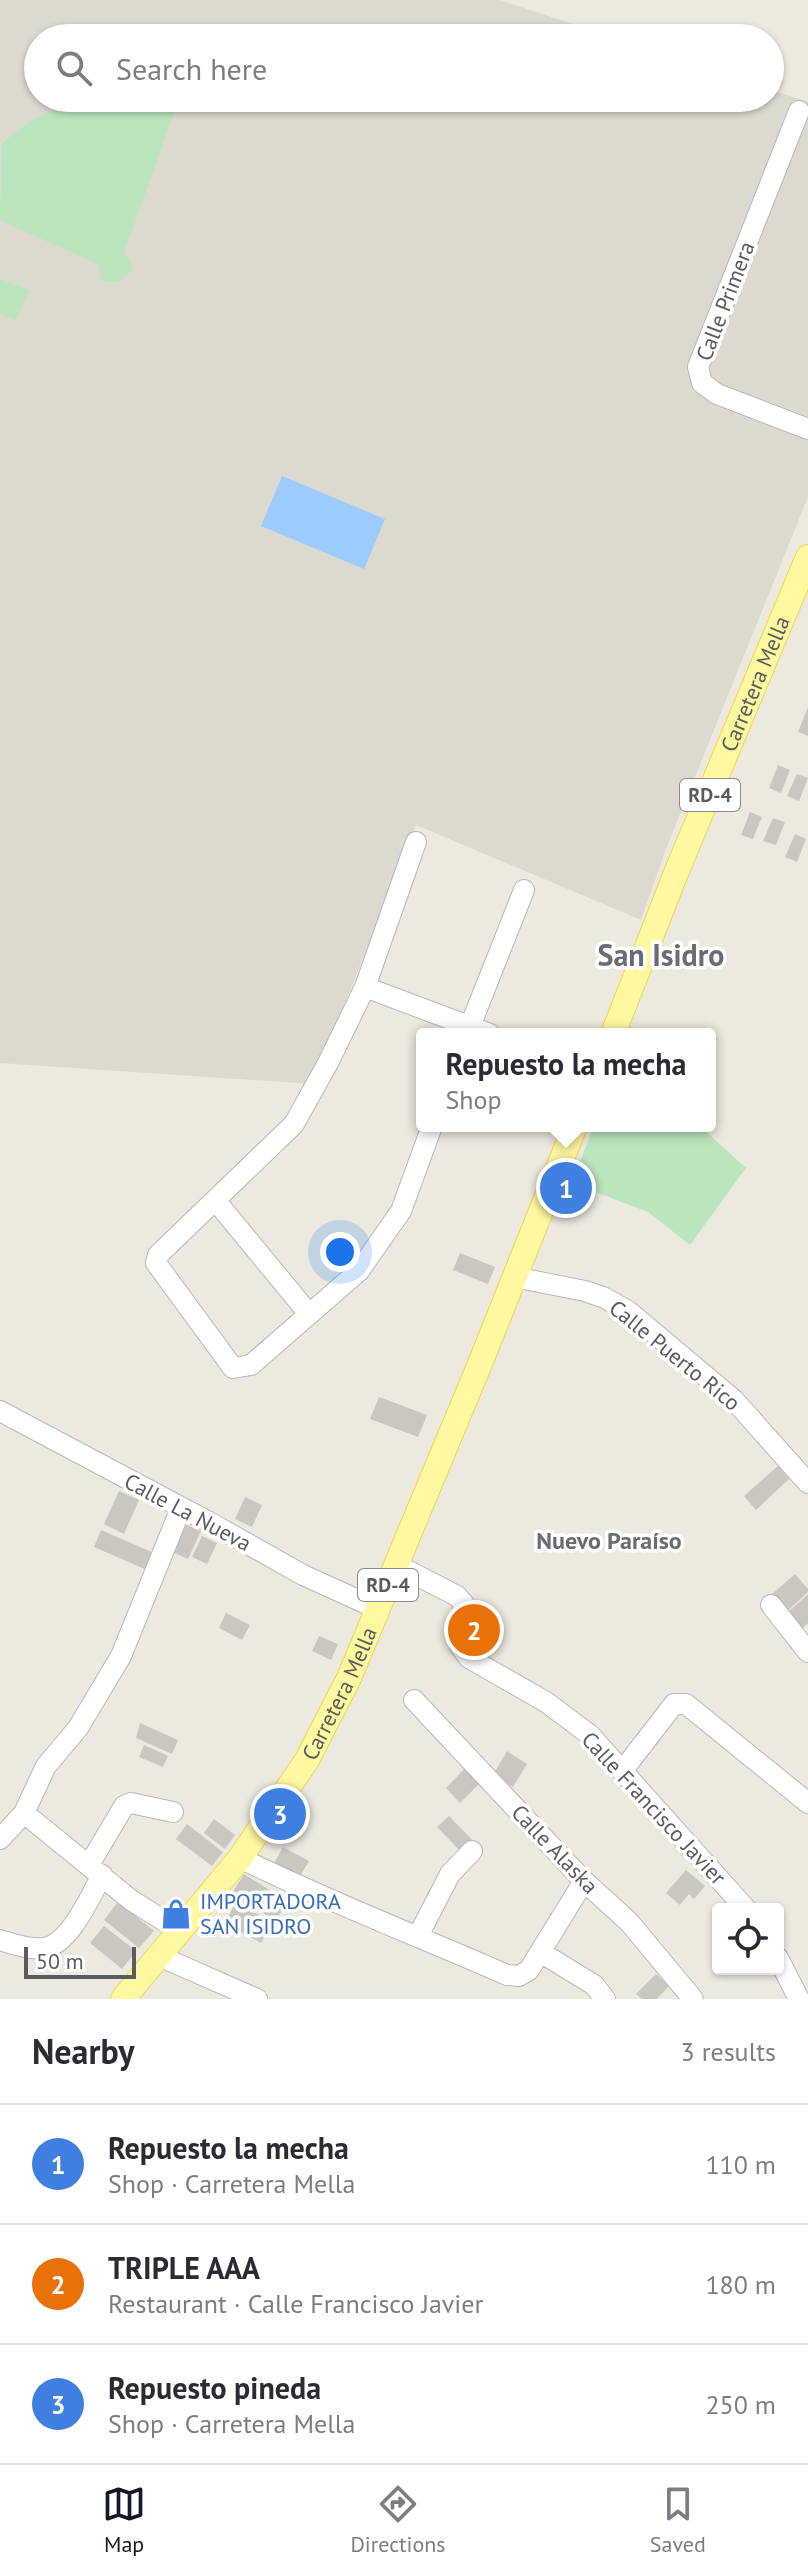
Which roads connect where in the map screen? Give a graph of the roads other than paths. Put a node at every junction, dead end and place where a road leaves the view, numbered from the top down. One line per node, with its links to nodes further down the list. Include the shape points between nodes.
1 (799, 111): 2 (street, Calle Primera, via 698,367 702,383 717,394)
2 (808, 429)
3 (808, 557): 9 (main road, Carretera Mella / RD-4)
4 (416, 842): 6 (street)
5 (524, 890): 8 (street)
6 (365, 987): 7 (street); 12 (street, via 294,1124)
7 (464, 1028)
8 (470, 1028)
9 (615, 1028)
10 (430, 1132): 14 (street, via 401,1211 359,1271)
11 (573, 1132): 13 (main road, Carretera Mella / RD-4)
12 (215, 1200): 14 (street); 14 (street, via 158,1255 156,1263 233,1368 251,1365)
13 (514, 1277): 16 (street, Calle Puerto Rico, via 585,1291 628,1311 734,1400); 18 (main road, Carretera Mella / RD-4)
14 (309, 1314)
15 (0, 1411): 17 (street, Calle La Nueva)
16 (808, 1483)
17 (181, 1508): 20 (street, Calle La Nueva); 26 (street, via 121,1656 78,1728 46,1766)
18 (397, 1565): 20 (main road, Carretera Mella / RD-4); 23 (street, Calle Francisco Javier, via 464,1604 459,1636 469,1658 546,1702 590,1735)
19 (771, 1605): 21 (street)
20 (378, 1609): 29 (main road, Carretera Mella / RD-4, via 307,1760)
21 (808, 1652)
22 (414, 1700): 31 (street, Calle Alaska)
23 (623, 1770): 24 (street, via 680,1702); 32 (street, Calle Francisco Javier)
24 (808, 1803)
25 (173, 1812): 30 (street, via 124,1806)
26 (24, 1813): 27 (street); 30 (street)
27 (0, 1839)
28 (472, 1851): 34 (street, via 450,1874)
29 (240, 1858): 33 (main road, Carretera Mella / RD-4); 34 (street)
30 (96, 1870): 33 (street); 35 (street, via 71,1930 52,1946 42,1949)
31 (584, 1881): 36 (street); 42 (street, Calle Alaska, via 629,1922)
32 (741, 1903)
33 (180, 1931): 37 (main road, Carretera Mella / RD-4)
34 (418, 1936): 36 (street, via 507,1975 529,1970)
35 (0, 1940)
36 (540, 1952): 41 (street, via 594,1985)
37 (159, 1956): 39 (main road, Carretera Mella / RD-4); 40 (street)
38 (784, 1970): 43 (street)
39 (123, 1999)
40 (257, 1999)
41 (605, 1999)
42 (693, 1999)
43 (799, 1999)

